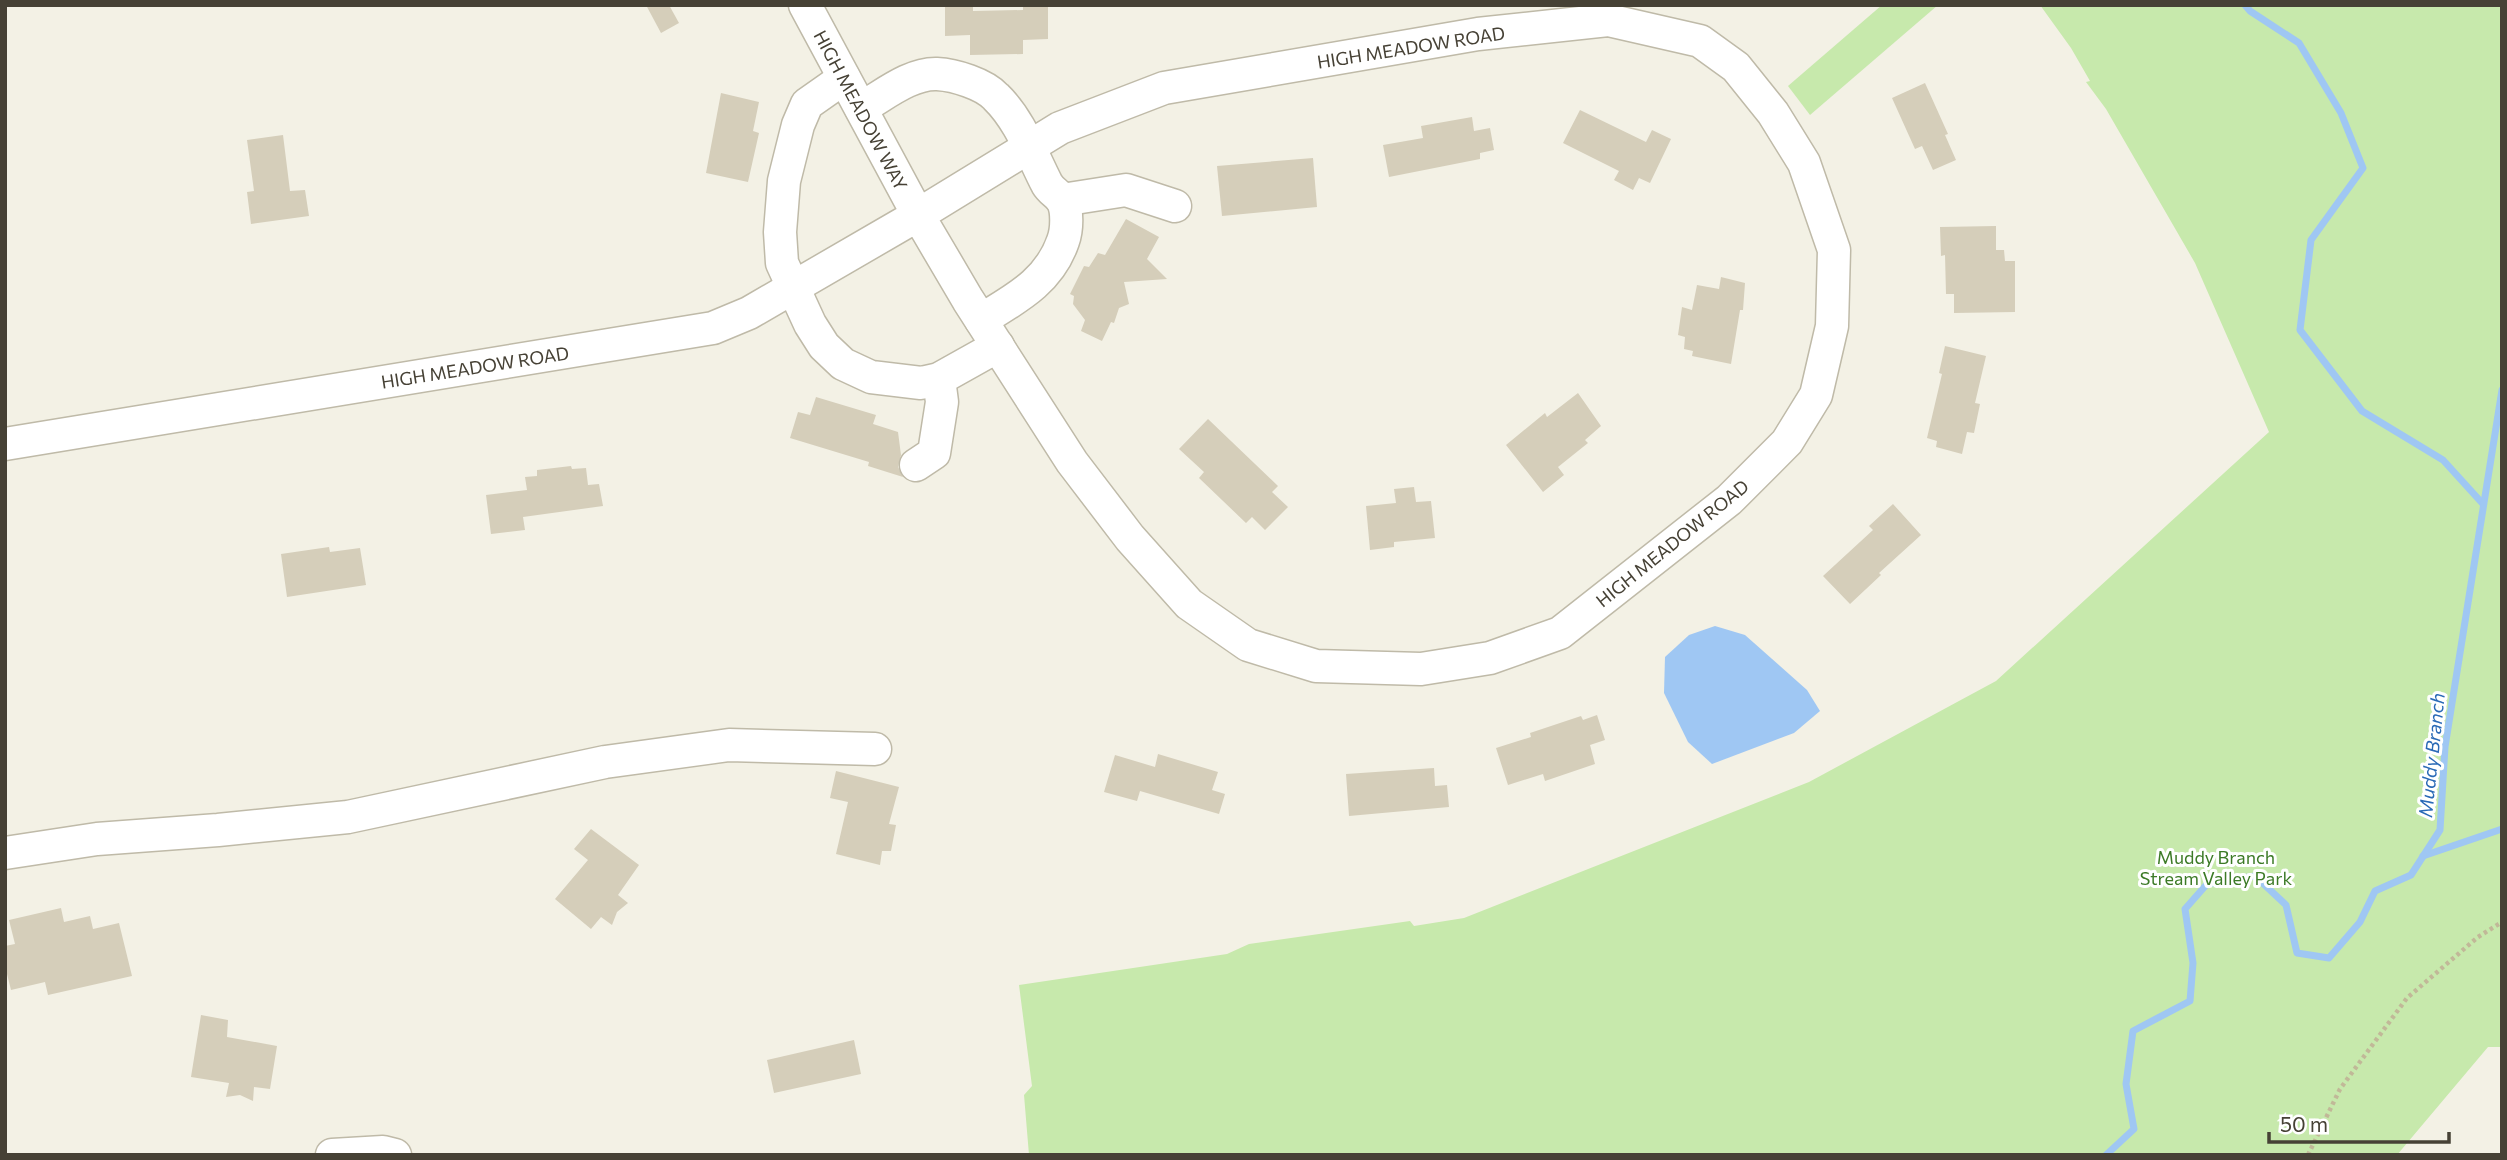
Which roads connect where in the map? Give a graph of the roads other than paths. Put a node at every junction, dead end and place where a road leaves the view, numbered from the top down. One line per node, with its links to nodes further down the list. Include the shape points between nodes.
1 (805, 5): 2 (street, HIGH MEADOW WAY)
2 (844, 78): 3 (street, HIGH MEADOW WAY); 8 (street, via 807,104 784,181 782,262)
3 (861, 108): 4 (street, via 915,78 951,76 995,95); 7 (street, HIGH MEADOW WAY)
4 (1029, 148): 5 (street, via 1049,188); 7 (street, HIGH MEADOW ROAD); 9 (street, HIGH MEADOW ROAD, via 1060,128 1164,88 1478,34 1608,20 1700,41 1736,66 1773,113 1804,163 1833,250 1832,326 1816,395 1787,442 1730,500 1560,633 1490,658 1421,669 1315,666 1248,645 1189,604 1130,538 1072,462)
5 (1062, 200): 6 (street, via 1126,190); 9 (street, via 1064,239 1054,264)
6 (1175, 206)
7 (918, 215): 8 (street, HIGH MEADOW ROAD); 9 (street, HIGH MEADOW ROAD)
8 (792, 288): 10 (street, via 824,346 843,364 871,377 920,383); 11 (street, HIGH MEADOW ROAD, via 713,328)
9 (989, 333): 10 (street)
10 (939, 379): 12 (street, via 942,402 933,453)
11 (5, 444)
12 (916, 465)
13 (875, 749): 14 (street, via 729,745 605,762 348,817 97,839)
14 (5, 853)
15 (332, 1155): 16 (street)
16 (395, 1155)

